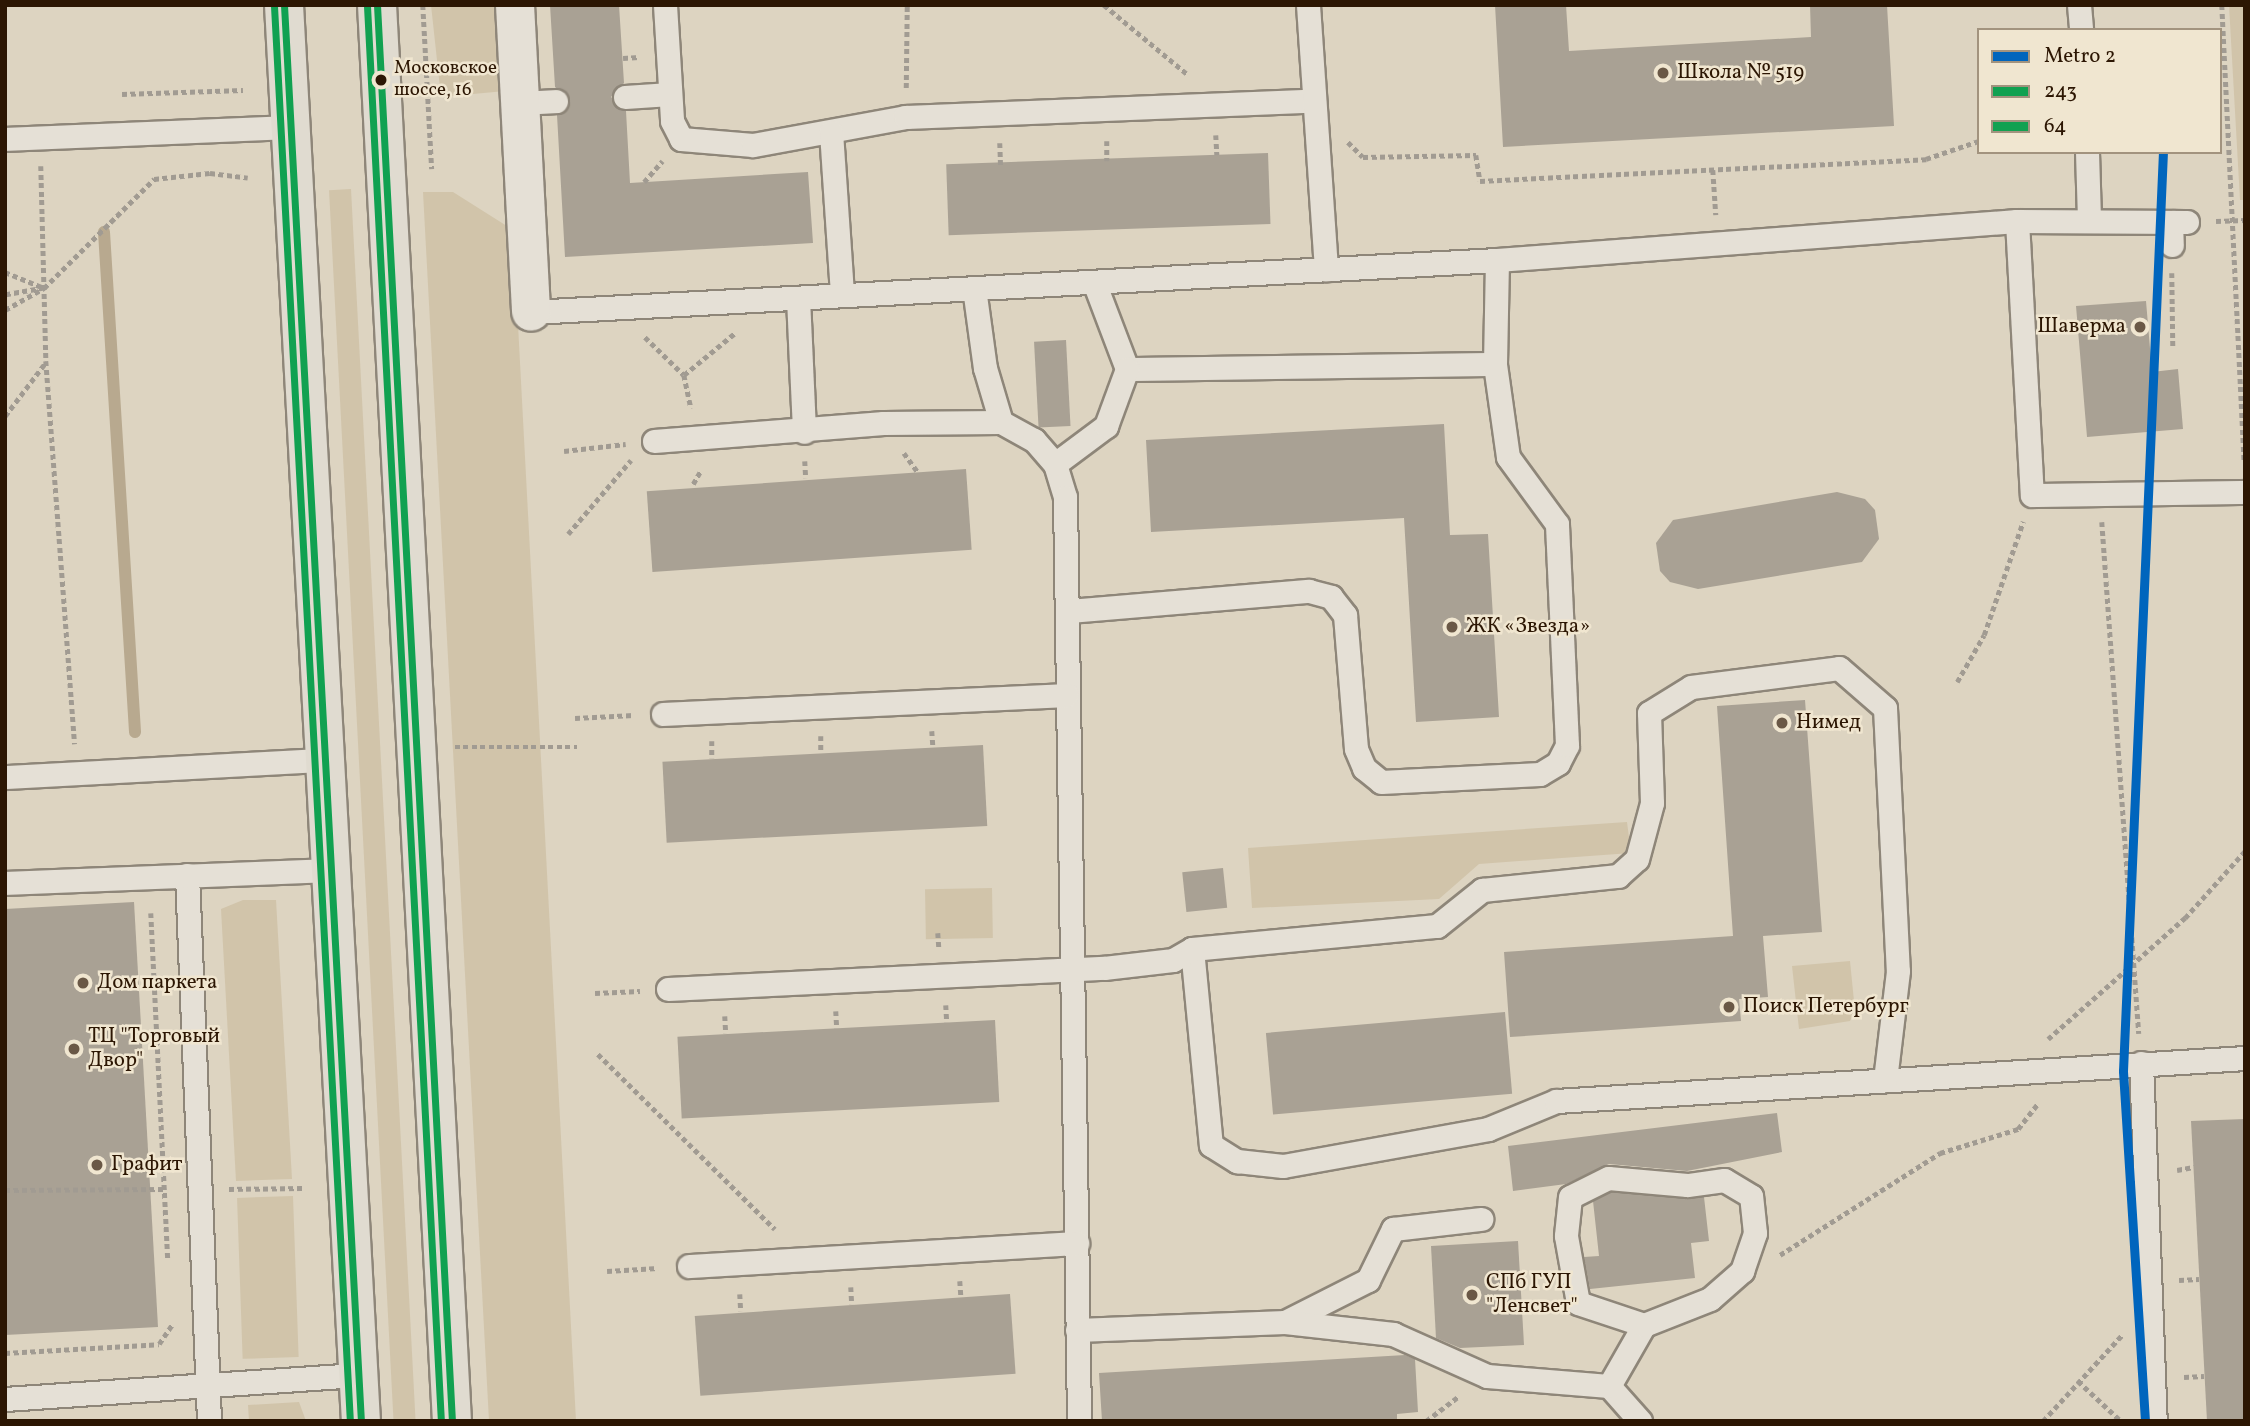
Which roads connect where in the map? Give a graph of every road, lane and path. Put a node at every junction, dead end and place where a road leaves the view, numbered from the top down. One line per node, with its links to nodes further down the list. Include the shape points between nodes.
1 (284, 5): 20 (main road)
2 (377, 5): 114 (main road)
3 (423, 5): 26 (path)
4 (515, 5): 46 (street, via 538,102)
5 (665, 5): 14 (lane)
6 (907, 5): 19 (path)
7 (1308, 5): 17 (lane)
8 (2079, 5): 11 (lane)
9 (2222, 5): 12 (path)
10 (1106, 6): 18 (path)
11 (2081, 28)
12 (2223, 75): 32 (path)
13 (243, 90): 15 (path)
14 (670, 93): 16 (lane); 21 (lane, via 681,139 753,145)
15 (122, 94)
16 (625, 97)
17 (1310, 101): 18 (lane); 27 (path, via 1363,157 1476,155 1480,181); 36 (lane)
18 (1222, 103): 19 (lane)
19 (905, 117): 21 (lane)
20 (291, 127): 22 (lane); 71 (main road)
21 (831, 132): 42 (lane)
22 (40, 137): 23 (lane); 39 (path)
23 (5, 139)
24 (1977, 142): 27 (path, via 1926,159)
25 (2087, 154): 29 (lane)
26 (432, 169)
27 (1713, 170): 34 (path)
28 (248, 178): 39 (path, via 210,173 154,179)
29 (2089, 219): 31 (lane); 33 (lane)
30 (2245, 220): 32 (path)
31 (2017, 221): 34 (lane); 64 (lane)
32 (2230, 221): 49 (path)
33 (2177, 230): 47 (path)
34 (1718, 239): 35 (lane)
35 (1497, 260): 36 (lane); 51 (lane)
36 (1326, 269): 38 (lane)
37 (5, 272): 39 (path)
38 (1094, 282): 40 (lane); 52 (lane)
39 (44, 288): 41 (path); 45 (path); 50 (path)
40 (974, 288): 42 (lane); 55 (lane, via 985,368)
41 (5, 295)
42 (842, 295): 43 (lane)
43 (787, 298): 44 (lane); 53 (path); 56 (lane)
44 (615, 308): 46 (lane); 53 (path)
45 (5, 310)
46 (531, 312)
47 (2173, 346)
48 (2245, 352): 49 (path)
49 (2238, 353): 61 (path)
50 (46, 361): 54 (path); 72 (path)
51 (1495, 364): 52 (lane); 66 (lane, via 1508,457 1557,524 1567,745 1558,763 1540,774 1381,782 1364,768 1356,749 1345,615 1331,597 1309,591)
52 (1127, 369): 60 (lane, via 1106,426)
53 (684, 375): 57 (path)
54 (5, 416)
55 (1001, 422): 56 (lane, via 883,423); 60 (lane, via 1034,440)
56 (804, 432): 57 (lane)
57 (698, 440): 58 (lane)
58 (650, 442): 59 (path); 65 (path)
59 (564, 451)
60 (1055, 464): 66 (lane, via 1065,497)
61 (2244, 470)
62 (2245, 492): 63 (lane)
63 (2100, 494): 64 (lane); 80 (path)
64 (2032, 495): 67 (path, via 1984,635)
65 (568, 534)
66 (1069, 611): 68 (lane)
67 (1956, 682)
68 (1067, 695): 69 (lane); 81 (lane)
69 (663, 714): 70 (path)
70 (575, 718)
71 (323, 760): 72 (lane); 75 (main road)
72 (77, 771): 73 (lane)
73 (5, 777)
74 (2245, 851): 80 (path)
75 (332, 870): 76 (lane); 107 (main road)
76 (187, 875): 77 (lane); 110 (lane)
77 (5, 883)
78 (151, 914): 100 (path)
79 (1192, 949): 81 (lane, via 1174,960); 89 (lane, via 1211,1145 1237,1161 1283,1166 1488,1129 1556,1101); 89 (lane, via 1437,926 1482,890 1618,876 1637,859 1648,834 1650,713 1691,687 1839,668 1885,708 1898,971)
80 (2134, 964): 86 (path); 88 (path, via 2035,1050)
81 (1075, 969): 82 (lane); 95 (lane)
82 (668, 989): 83 (path)
83 (595, 993)
84 (598, 1054): 96 (path)
85 (2245, 1058): 86 (lane)
86 (2141, 1063): 87 (lane); 105 (lane)
87 (2066, 1070): 88 (lane); 99 (path, via 2018,1129 1940,1153 1786,1252)
88 (2024, 1074): 89 (lane)
89 (1885, 1080)
90 (302, 1188): 93 (path, via 229,1189)
91 (151, 1189): 92 (path)
92 (5, 1190)
93 (229, 1203)
94 (1481, 1219): 102 (lane, via 1393,1229 1368,1280)
95 (1077, 1243): 96 (lane); 104 (lane)
96 (806, 1259): 97 (lane)
97 (689, 1266): 98 (path)
98 (607, 1271)
99 (1742, 1271): 103 (lane, via 1710,1299); 103 (lane, via 1755,1233 1751,1196 1724,1180 1687,1185 1608,1178 1570,1197 1566,1236 1578,1303)
100 (169, 1273)
101 (171, 1315): 106 (path, via 172,1329 159,1344)
102 (1284, 1322): 104 (lane); 109 (lane, via 1393,1334 1487,1376)
103 (1644, 1325): 109 (lane)
104 (1077, 1330): 115 (lane)
105 (2150, 1332): 108 (path, via 2116,1335); 119 (lane)
106 (5, 1353)
107 (359, 1375): 110 (lane); 113 (main road)
108 (2078, 1381): 117 (path); 118 (path)
109 (1609, 1386): 116 (lane)
110 (207, 1390): 111 (lane); 112 (lane)
111 (5, 1399)
112 (209, 1421)
113 (361, 1421)
114 (452, 1421)
115 (1079, 1421)
116 (1640, 1421)
117 (2043, 1421)
118 (2121, 1421)
119 (2155, 1421)

